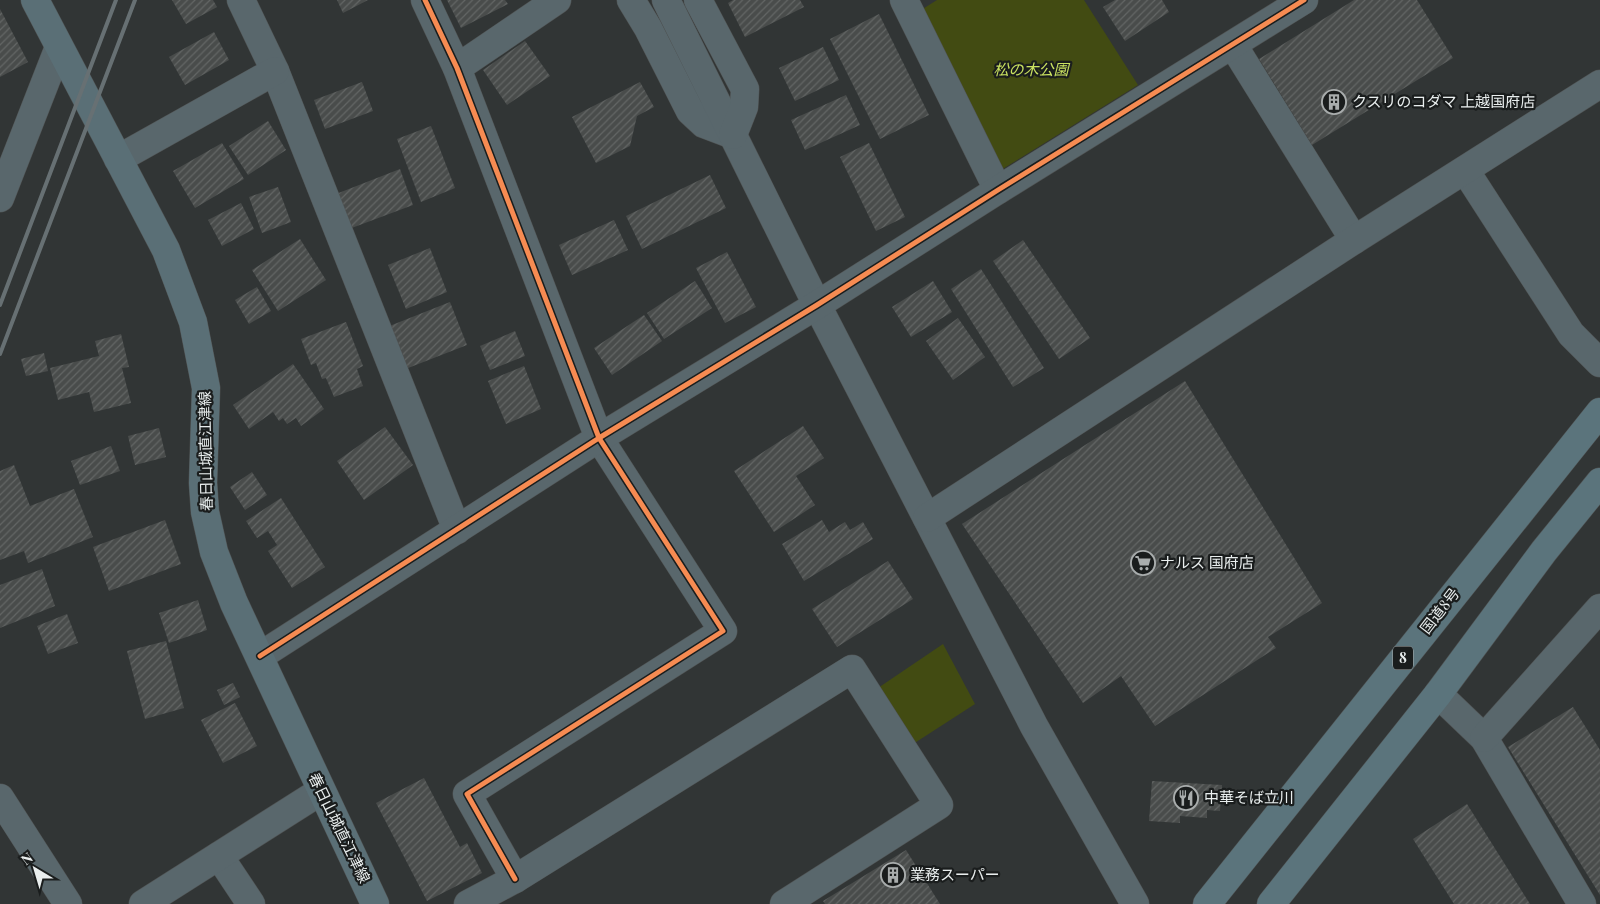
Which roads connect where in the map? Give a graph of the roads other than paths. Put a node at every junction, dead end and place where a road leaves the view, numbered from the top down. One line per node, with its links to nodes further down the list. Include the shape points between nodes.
1 (35, 0): 11 (main road, 春日山城直江津線)
2 (241, 0): 13 (street)
3 (425, 0): 12 (street)
4 (556, 0): 12 (street)
5 (631, 0): 15 (street, via 690,111 704,124)
6 (666, 0): 15 (street)
7 (698, 0): 15 (street, via 745,89 744,107)
8 (1304, 0): 10 (street)
9 (908, 1): 18 (street)
10 (1233, 45): 18 (street); 20 (street)
11 (59, 47): 16 (main road, 春日山城直江津線); 19 (street)
12 (457, 68): 24 (street)
13 (275, 71): 16 (street); 27 (street)
14 (1600, 84): 17 (street)
15 (733, 134): 21 (street)
16 (118, 159): 29 (main road, 春日山城直江津線, via 166,250 193,322 206,388 205,512 214,552)
17 (1465, 170): 20 (street); 22 (street, via 1571,334)
18 (998, 190): 21 (street)
19 (0, 198)
20 (1354, 240): 26 (street)
21 (817, 305): 24 (street); 26 (street)
22 (1600, 363)
23 (1600, 412): 43 (highway, 国道8号 / 8)
24 (599, 438): 27 (street); 35 (street, via 723,630 466,794)
25 (1600, 482): 30 (highway, via 1544,551)
26 (927, 518): 42 (street, via 1034,726)
27 (458, 530): 29 (street)
28 (1600, 608): 31 (street)
29 (260, 656): 32 (main road, 春日山城直江津線)
30 (1438, 694): 31 (street); 44 (highway)
31 (1484, 738): 45 (street)
32 (321, 791): 34 (street); 39 (main road, 春日山城直江津線)
33 (0, 798): 36 (street)
34 (219, 856): 37 (street); 38 (street)
35 (515, 878): 40 (street); 41 (street, via 852,670 939,805)
36 (68, 904)
37 (144, 904)
38 (251, 904)
39 (376, 904)
40 (468, 904)
41 (784, 904)
42 (1135, 904)
43 (1207, 904)
44 (1271, 904)
45 (1582, 904)

